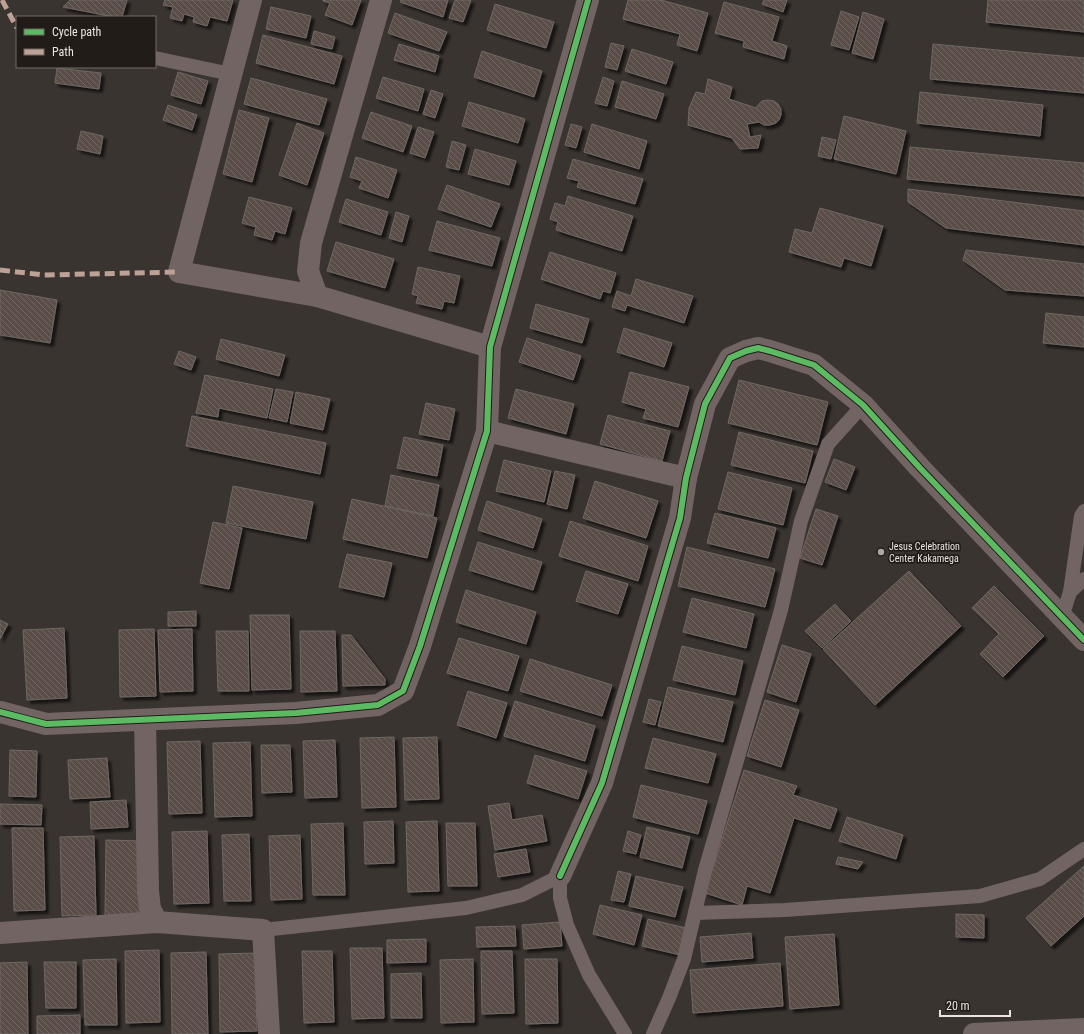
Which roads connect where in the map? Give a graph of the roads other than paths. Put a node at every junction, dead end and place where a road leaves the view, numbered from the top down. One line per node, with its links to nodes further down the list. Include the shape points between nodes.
1 (251, 0): 5 (street)
2 (381, 0): 6 (street, via 311,243 308,271)
3 (588, 0): 7 (street)
4 (156, 58): 5 (lane)
5 (231, 74): 6 (street, via 179,272)
6 (317, 296): 7 (street)
7 (490, 347): 9 (street)
8 (863, 405): 10 (street, via 814,365 758,348 746,351 730,358 705,404); 14 (street); 20 (lane, via 828,444 801,521 781,610 705,870)
9 (487, 431): 10 (street); 17 (street, via 403,691 378,705 296,713)
10 (686, 478): 19 (street, via 680,518 602,783)
11 (1084, 511): 13 (lane, via 1081,516)
12 (1084, 579): 13 (lane)
13 (1070, 592): 14 (lane)
14 (1062, 617): 15 (street)
15 (1084, 640)
16 (0, 712): 17 (street, via 46,724)
17 (145, 720): 21 (street, via 148,891 150,909)
18 (1084, 849): 20 (lane, via 1040,879 980,896 785,910)
19 (560, 876): 22 (lane, via 522,895 466,908); 26 (lane, via 560,898 567,925 589,975)
20 (695, 913): 27 (lane, via 684,959)
21 (157, 922): 22 (street); 23 (street)
22 (263, 930): 25 (street)
23 (0, 933)
24 (1084, 1029): 28 (street)
25 (269, 1034)
26 (624, 1034)
27 (653, 1034)
28 (974, 1034)

